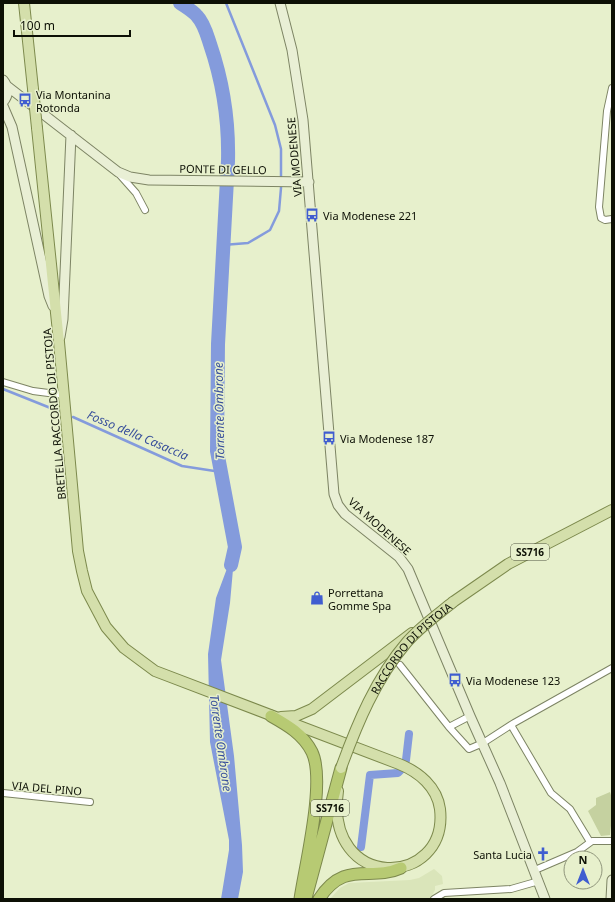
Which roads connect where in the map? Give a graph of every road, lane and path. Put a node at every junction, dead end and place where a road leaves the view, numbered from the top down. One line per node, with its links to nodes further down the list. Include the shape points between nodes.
1 (24, 3): 12 (main road, BRETELLA RACCORDO DI PISTOIA, bridge)
2 (280, 3): 9 (street, VIA MODENESE, via 292,50)
3 (5, 83): 5 (street); 6 (street)
4 (612, 88): 11 (street, via 607,111 599,208 601,218)
5 (21, 97): 6 (street); 7 (street)
6 (4, 102): 12 (street, via 12,127 49,296)
7 (71, 135): 8 (street); 13 (street, via 63,319)
8 (118, 172): 9 (street, PONTE DI GELLO, via 136,178 158,180); 10 (street)
9 (309, 182): 21 (street, VIA MODENESE, via 334,494 345,514 406,565)
10 (145, 210)
11 (612, 219)
12 (56, 311): 13 (main road, BRETELLA RACCORDO DI PISTOIA)
13 (59, 342): 15 (main road, BRETELLA RACCORDO DI PISTOIA)
14 (3, 382): 15 (street, via 33,391)
15 (64, 395): 20 (main road, BRETELLA RACCORDO DI PISTOIA, via 78,551 87,591 106,627 124,648 155,671)
16 (612, 510): 17 (main road, RACCORDO DI PISTOIA / SS716, bridge, via 508,564 453,602)
17 (424, 626): 20 (main road, bridge, via 307,712 288,718); 25 (main road, RACCORDO DI PISTOIA / SS716, bridge, via 406,644 383,676 357,727)
18 (400, 665): 23 (street)
19 (612, 668): 22 (street)
20 (272, 716): 31 (main road, BRETELLA RACCORDO DI PISTOIA, via 410,768 424,779 434,792 439,806 438,832 426,853); 35 (highway, via 304,739 312,752 317,770 315,803)
21 (470, 716): 23 (street); 24 (street, VIA MODENESE)
22 (511, 724): 24 (street); 29 (street, via 552,795 570,809)
23 (449, 727): 24 (street, via 468,748)
24 (483, 743): 32 (street, VIA MODENESE)
25 (341, 768): 30 (highway, RACCORDO DI PISTOIA / SS716); 31 (main road, via 337,818 346,844 367,863 379,867)
26 (3, 793): 27 (street, VIA DEL PINO)
27 (90, 802)
28 (612, 841): 29 (street)
29 (590, 842): 32 (street, via 577,852)
30 (321, 848): 36 (highway, RACCORDO DI PISTOIA / SS716, via 316,857); 37 (highway, RACCORDO DI PISTOIA / SS716)
31 (401, 868): 38 (highway, via 349,874 331,885)
32 (535, 870): 33 (street, VIA MODENESE)
33 (539, 880): 39 (street, via 512,889 444,893); 40 (street, VIA MODENESE)
34 (612, 880): 41 (street)
35 (300, 899)
36 (306, 899)
37 (311, 899)
38 (319, 899)
39 (434, 899)
40 (545, 899)
41 (611, 899)

